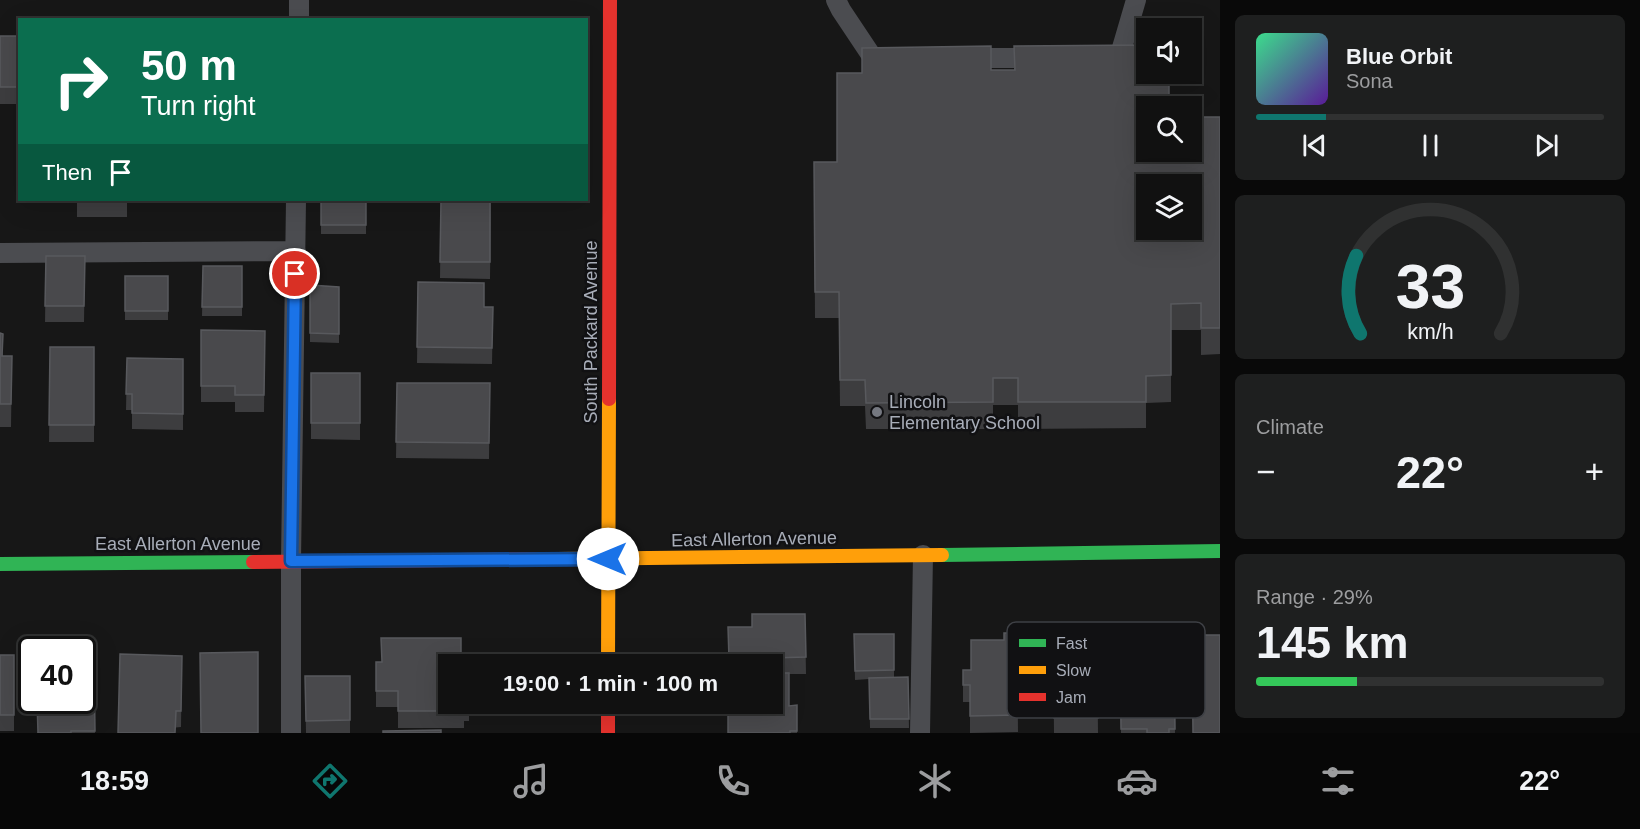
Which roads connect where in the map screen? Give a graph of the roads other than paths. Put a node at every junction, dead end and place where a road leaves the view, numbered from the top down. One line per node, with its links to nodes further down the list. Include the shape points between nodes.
1 (299, 0): 5 (lane)
2 (610, 0): 15 (street, South Packard Avenue)
3 (836, 0): 6 (lane, via 873,58)
4 (1136, 0): 9 (lane, via 1119,58)
5 (299, 18)
6 (908, 58)
7 (943, 58): 8 (lane)
8 (1060, 58)
9 (1084, 58)
10 (296, 201): 11 (lane)
11 (296, 251): 12 (lane); 16 (lane)
12 (0, 253)
13 (1220, 551): 14 (street, East Allerton Avenue)
14 (923, 555): 15 (street, East Allerton Avenue); 22 (lane)
15 (608, 559): 16 (street, East Allerton Avenue); 18 (street, South Packard Avenue)
16 (291, 561): 17 (street, East Allerton Avenue); 20 (lane)
17 (0, 564)
18 (608, 654)
19 (608, 714): 21 (street)
20 (291, 733)
21 (608, 733)
22 (920, 733)

